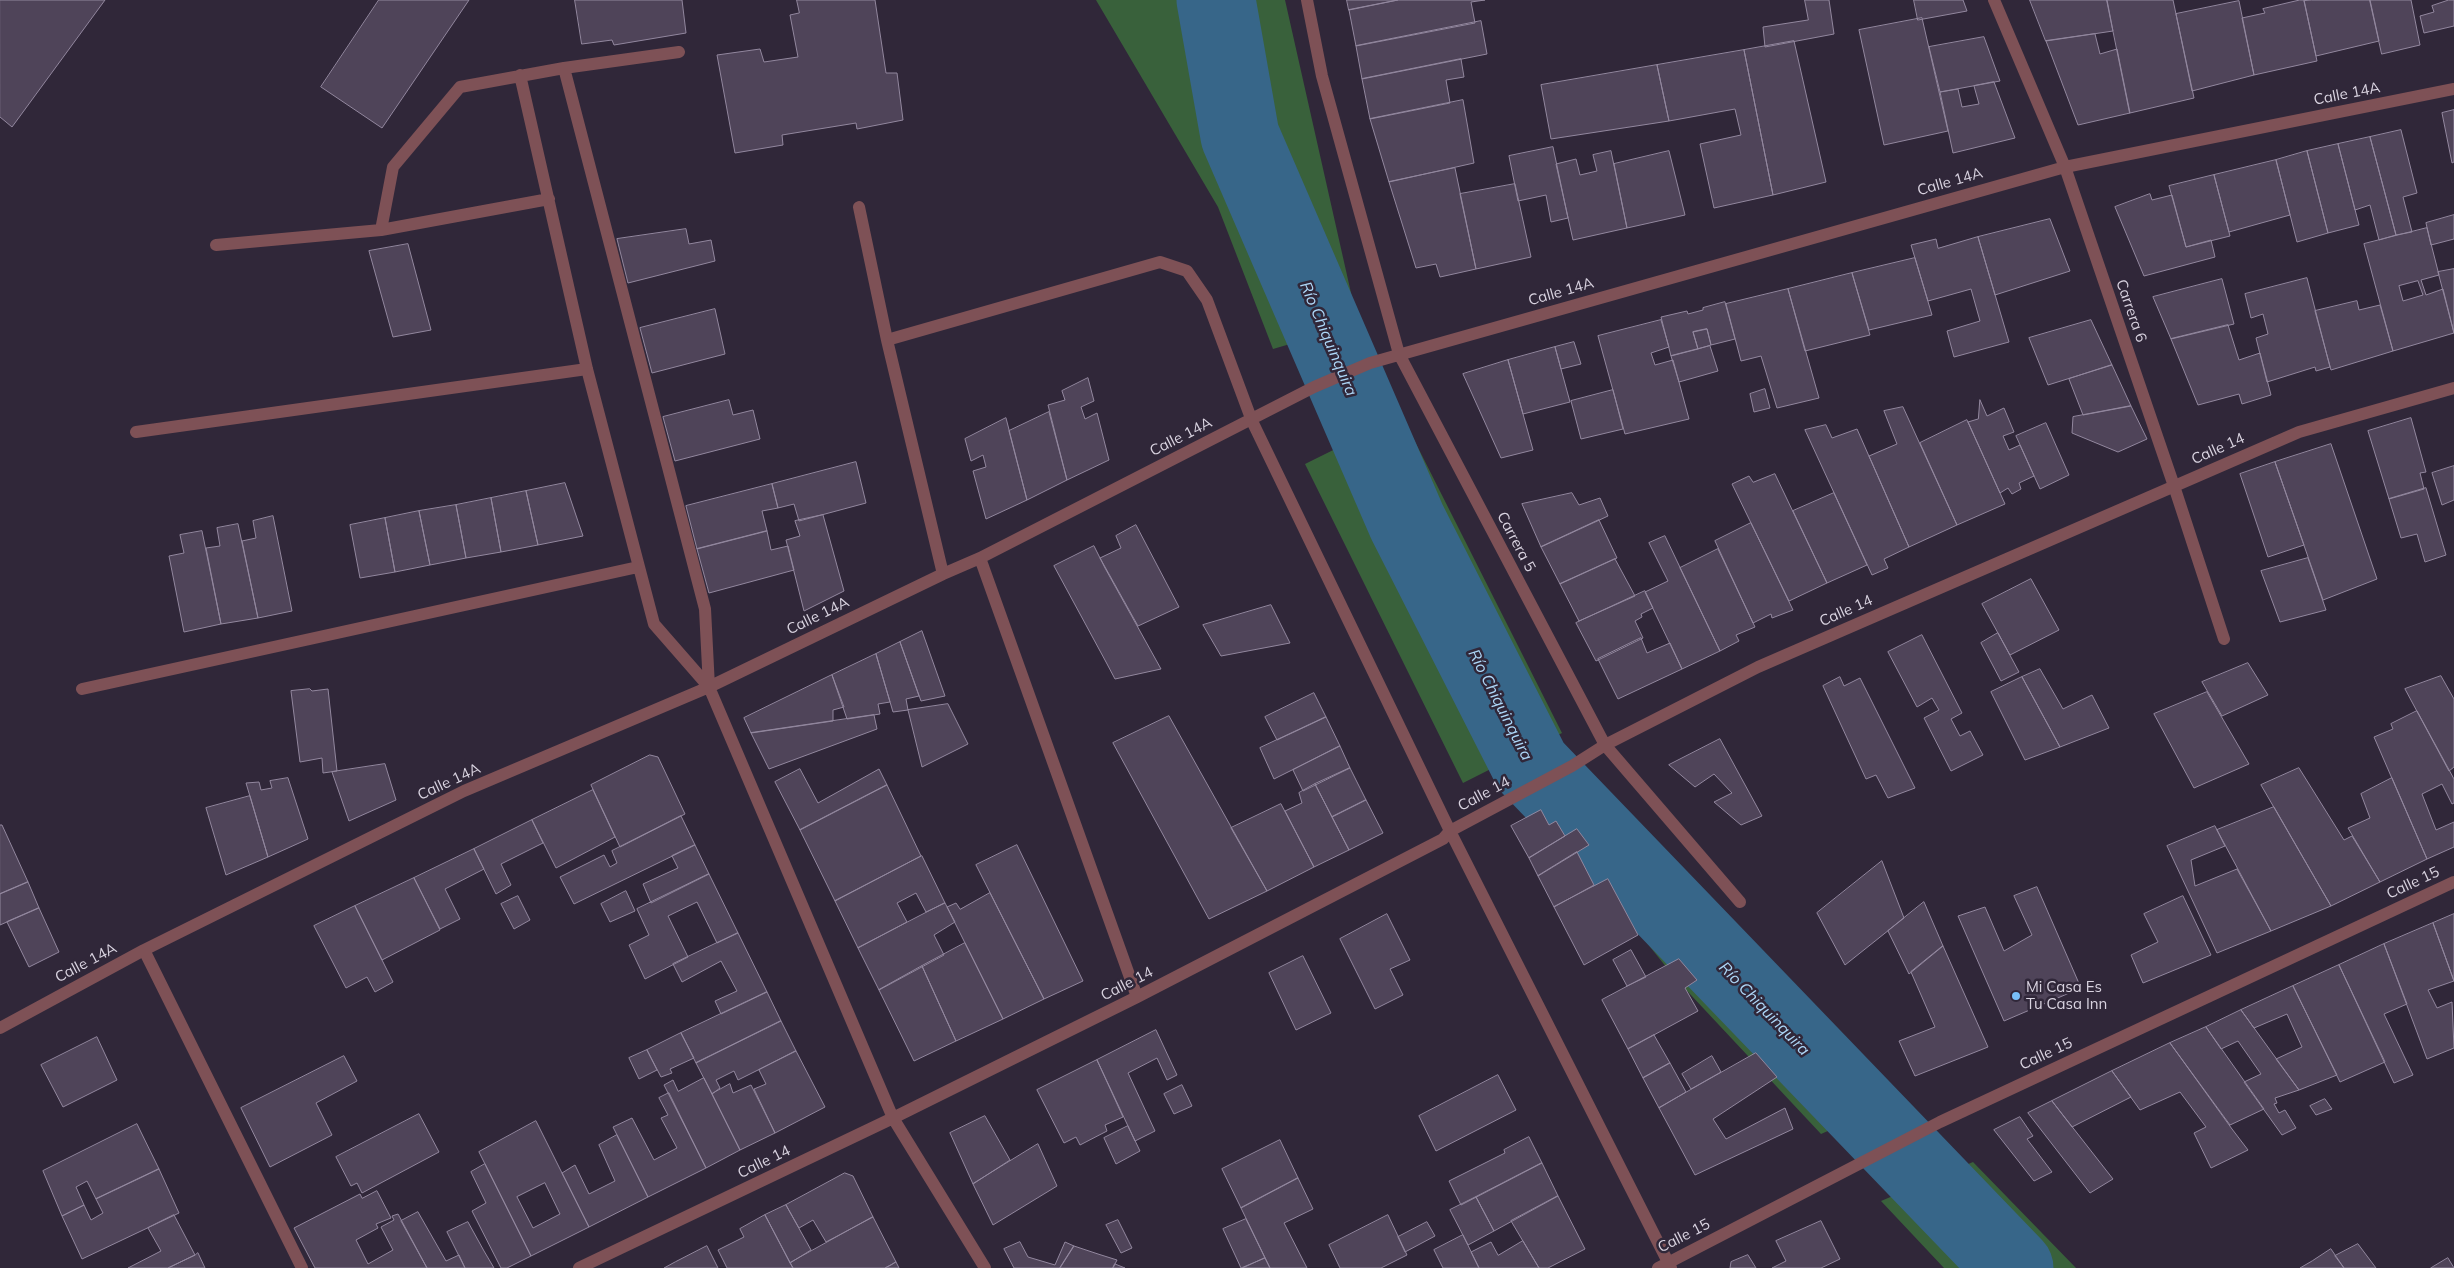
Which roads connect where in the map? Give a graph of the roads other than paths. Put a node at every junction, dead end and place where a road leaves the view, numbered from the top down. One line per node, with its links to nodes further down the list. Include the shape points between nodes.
1 (1307, 0): 13 (street, Carrera 5, via 1322,76)
2 (1994, 0): 7 (street, Carrera 6)
3 (680, 52): 4 (street)
4 (564, 68): 5 (street); 23 (street, via 705,609)
5 (520, 75): 8 (street); 10 (street, via 460,87 393,167)
6 (2454, 89): 7 (street, Calle 14A)
7 (2065, 167): 13 (street, Calle 14A); 18 (street, Carrera 6)
8 (549, 199): 10 (street); 14 (street)
9 (858, 207): 12 (street)
10 (381, 230): 11 (street)
11 (216, 245)
12 (887, 340): 16 (street, via 1160,262 1187,271 1207,300); 21 (street)
13 (1399, 354): 16 (street, Calle 14A, via 1314,387); 25 (street, Carrera 5)
14 (587, 369): 17 (street); 20 (street)
15 (2454, 388): 18 (street, Calle 14, via 2299,432)
16 (1252, 421): 19 (street, Calle 14A); 26 (street)
17 (136, 432)
18 (2174, 486): 22 (street, Carrera 6); 25 (street, Calle 14, via 1758,667)
19 (980, 558): 21 (street, Calle 14A); 30 (street)
20 (638, 567): 23 (street, via 654,624); 24 (street)
21 (943, 574): 23 (street, Calle 14A)
22 (2224, 638)
23 (708, 687): 29 (street, Calle 14A, via 464,791); 32 (street)
24 (82, 689)
25 (1605, 745): 26 (street, Calle 14); 28 (street, Carrera 5)
26 (1450, 831): 30 (street, Calle 14, via 1443,839); 33 (street)
27 (2454, 882): 33 (street, Calle 15, via 1940,1122)
28 (1740, 902)
29 (144, 950): 31 (street, Calle 14A); 34 (street)
30 (1137, 997): 32 (street, Calle 14)
31 (0, 1028)
32 (893, 1118): 35 (street, Calle 14); 36 (street)
33 (1666, 1266)
34 (302, 1268)
35 (579, 1268)
36 (985, 1268)

